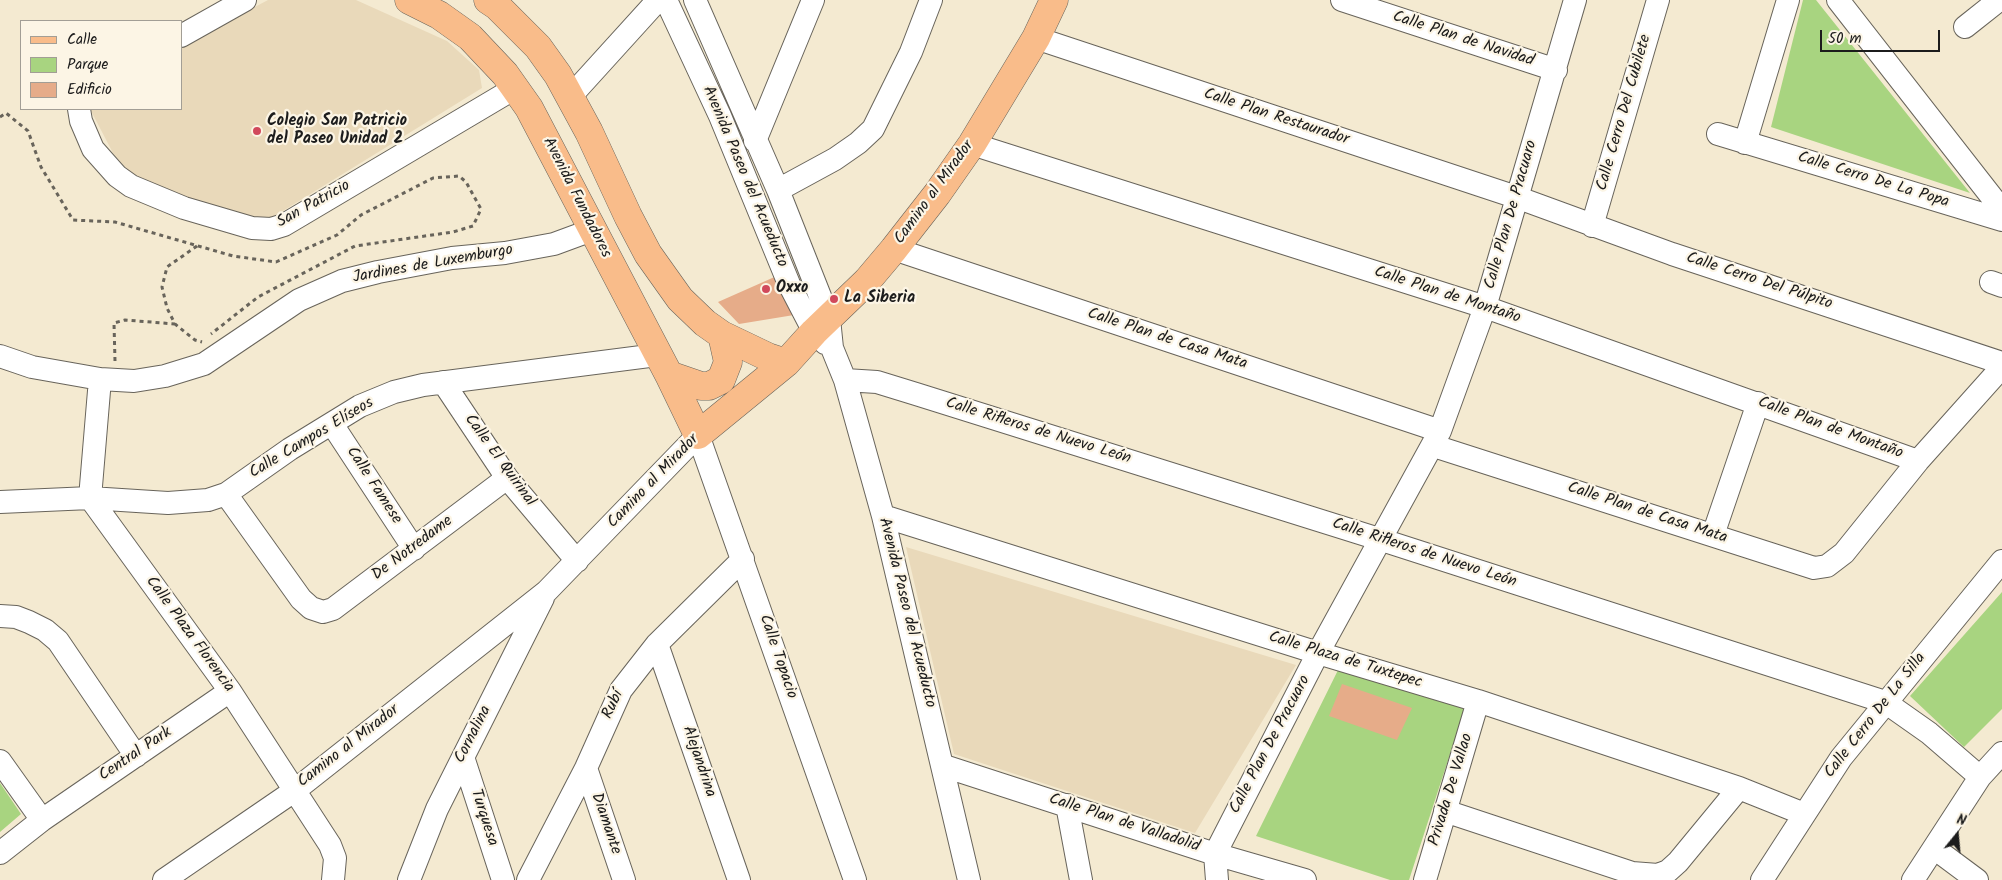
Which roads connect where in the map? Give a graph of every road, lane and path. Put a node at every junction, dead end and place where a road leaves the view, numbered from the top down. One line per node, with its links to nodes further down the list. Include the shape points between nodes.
1 (245, 0): 17 (street)
2 (409, 0): 20 (main road, Avenida Fundadores, via 454,24 489,55)
3 (488, 0): 21 (main road, via 538,47)
4 (658, 0): 21 (street)
5 (666, 0): 24 (street, Avenida Paseo del Acueducto)
6 (695, 0): 22 (street, Avenida Paseo del Acueducto)
7 (931, 0): 30 (street, via 911,52 873,129 835,159)
8 (1054, 0): 18 (main road, Camino al Mirador)
9 (1342, 0): 19 (street, Calle Plan de Navidad)
10 (1575, 0): 19 (street, Calle Plan De Pracuaro)
11 (1658, 0): 34 (street, Calle Cerro Del Cubilete)
12 (1788, 0): 28 (street)
13 (1838, 0): 32 (street)
14 (1999, 0): 16 (street)
15 (812, 1): 27 (street)
16 (1965, 27)
17 (182, 35)
18 (1036, 38): 29 (main road, Camino al Mirador); 31 (street, Calle Plan Restaurador)
19 (1556, 70): 31 (street, Calle Plan De Pracuaro)
20 (515, 88): 23 (street, San Patricio, via 284,225 271,229 252,228 184,208 131,186 117,176 93,149); 35 (main road, Avenida Fundadores, via 534,117)
21 (570, 97): 41 (main road, via 659,272 692,312)
22 (742, 106): 24 (street); 27 (street, Avenida Paseo del Acueducto)
23 (79, 110)
24 (720, 116): 40 (street, Avenida Paseo del Acueducto, via 789,284)
25 (0, 117): 36 (path, via 6,113 28,131 41,167 73,220 115,222)
26 (1718, 134): 28 (street, Calle Cerro De La Popa)
27 (755, 141): 30 (street, Avenida Paseo del Acueducto)
28 (1745, 142): 33 (street, Calle Cerro De La Popa)
29 (972, 144): 37 (main road, Camino al Mirador); 38 (street, Calle Plan de Montaño)
30 (778, 190): 40 (street, Avenida Paseo del Acueducto)
31 (1516, 197): 34 (street, Calle Cerro Del Púlpito); 38 (street, Calle Plan De Pracuaro)
32 (2002, 210)
33 (2002, 220)
34 (1592, 226): 44 (street, Calle Cerro Del Púlpito)
35 (592, 230): 45 (main road, Avenida Fundadores); 47 (street, Jardines de Luxemburgo, via 554,244 452,258 342,281 299,300 204,364 134,381)
36 (196, 246): 39 (path, via 167,266 162,287); 39 (path, via 276,262 337,235 362,215 433,178 458,176 466,182 481,209 473,226 453,232 356,246 258,297 201,342)
37 (894, 249): 40 (main road, Camino al Mirador); 53 (street, Calle Plan de Casa Mata)
38 (1485, 307): 50 (street, Calle Plan de Montaño); 53 (street, Calle Plan De Pracuaro)
39 (175, 324): 47 (path, via 125,320 114,323)
40 (825, 333): 43 (main road, Camino al Mirador); 48 (street, Avenida Paseo del Acueducto)
41 (722, 335): 43 (main road); 45 (main road, via 728,362 721,380 701,386)
42 (0, 356): 47 (street, Jardines de Luxemburgo, via 32,367)
43 (786, 362): 52 (main road, Camino al Mirador)
44 (2002, 363)
45 (663, 365): 49 (street, Calle Campos Elíseos); 52 (main road, Avenida Fundadores)
46 (2002, 367): 54 (street, Calle Plan de Casa Mata)
47 (108, 379): 57 (street)
48 (845, 380): 59 (street, Avenida Paseo del Acueducto); 61 (street, Calle Rifleros de Nuevo León, via 876,382)
49 (443, 382): 51 (street, Calle Campos Elíseos, via 394,392 360,406); 55 (street, Calle El Quirinal)
50 (1758, 403): 54 (street, Calle Plan de Montaño); 60 (street)
51 (332, 424): 56 (street, Calle Campos Elíseos); 62 (street, Calle Famese)
52 (698, 435): 63 (street, Calle Topacio); 64 (street, Camino al Mirador)
53 (1437, 438): 60 (street, Calle Plan de Casa Mata); 61 (street, Calle Plan De Pracuaro)
54 (1918, 461): 60 (street, Calle Plan de Casa Mata, via 1853,543 1827,566 1814,568)
55 (507, 478): 62 (street, De Notredame); 64 (street, Calle El Quirinal)
56 (226, 494): 57 (street, Calle Campos Elíseos, via 190,503); 62 (street, De Notredame, via 301,599 316,610 333,609)
57 (90, 498): 58 (street, Calle Campos Elíseos); 70 (street, Calle Plaza Florencia)
58 (0, 502)
59 (883, 516): 69 (street, Calle Plaza de Tuxtepec); 77 (street, Avenida Paseo del Acueducto)
60 (1713, 535)
61 (1382, 540): 69 (street, Calle Plan De Pracuaro); 72 (street, Calle Rifleros de Nuevo León)
62 (414, 549)
63 (743, 560): 68 (street, Rubí); 96 (street, Calle Topacio)
64 (577, 561): 66 (street, Camino al Mirador)
65 (2002, 561): 72 (street, Calle Cerro De La Silla)
66 (546, 592): 75 (street, Cornalina); 81 (street, Camino al Mirador)
67 (0, 616): 74 (street, via 29,622 58,641)
68 (658, 644): 78 (street, Rubí, via 621,690); 95 (street, Alejandrina)
69 (1318, 653): 71 (street, Calle Plaza de Tuxtepec); 88 (street, Calle Plan De Pracuaro)
70 (230, 691): 74 (street, Central Park); 81 (street, Calle Plaza Florencia)
71 (1478, 701): 80 (street, Calle Plaza de Tuxtepec); 83 (street, Privada De Vallao)
72 (1885, 702): 79 (street, Calle Rifleros de Nuevo León, via 1929,733); 84 (street, Calle Cerro De La Silla, via 1841,758)
73 (2002, 753): 79 (street)
74 (136, 756): 85 (street, Central Park)
75 (463, 757): 91 (street, Cornalina, via 437,809); 92 (street, Turquesa)
76 (0, 761): 85 (street)
77 (944, 766): 82 (street, Calle Plan de Valladolid); 97 (street, Avenida Paseo del Acueducto)
78 (586, 768): 93 (street, Rubí); 94 (street, Diamante)
79 (1980, 777): 86 (street)
80 (1739, 788): 83 (street, via 1678,862 1668,871 1658,874 1632,873); 84 (street, Calle Plaza de Tuxtepec)
81 (294, 791): 89 (street, Camino al Mirador); 90 (street, Calle Plaza Florencia, via 334,851 336,866)
82 (1067, 805): 88 (street, Calle Plan de Valladolid); 98 (street)
83 (1445, 811): 101 (street, Privada De Vallao)
84 (1804, 814): 102 (street, Calle Cerro De La Silla)
85 (42, 820): 87 (street, Central Park)
86 (1934, 848): 103 (street); 104 (street)
87 (0, 853)
88 (1214, 854): 99 (street); 100 (street, Calle Plan de Valladolid)
89 (164, 880)
90 (333, 880)
91 (409, 880)
92 (503, 880)
93 (528, 880)
94 (624, 880)
95 (739, 880)
96 (855, 880)
97 (969, 880)
98 (1082, 880)
99 (1217, 880)
100 (1305, 880)
101 (1425, 880)
102 (1762, 880)
103 (1913, 880)
104 (1977, 880)

